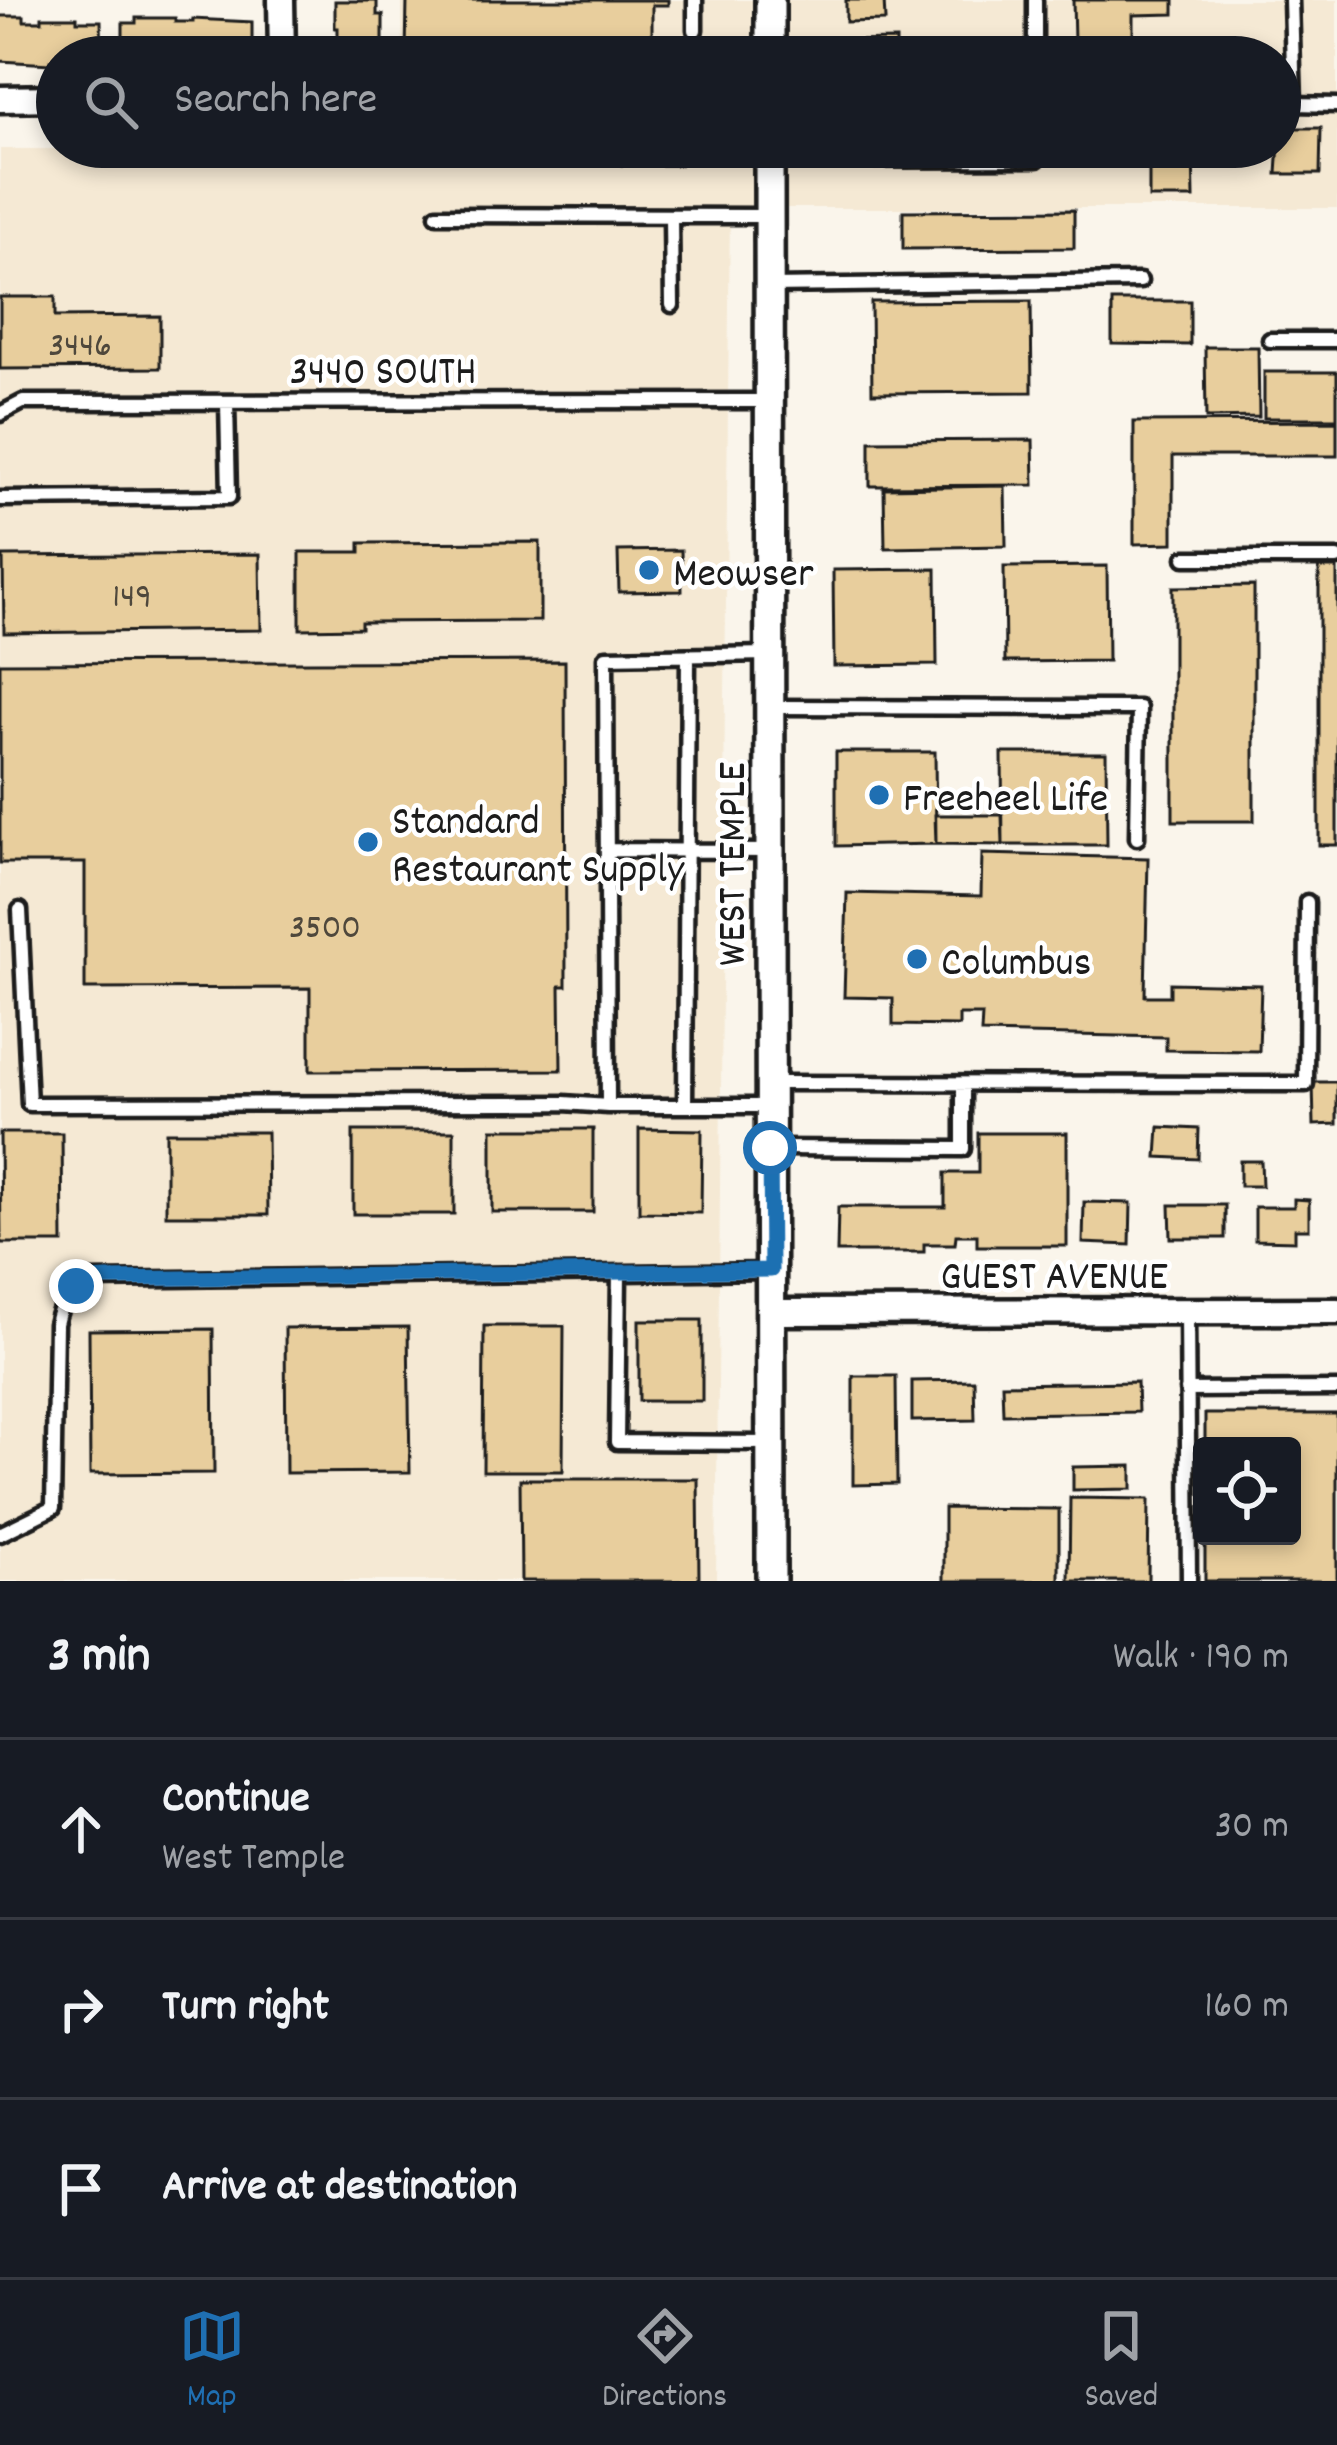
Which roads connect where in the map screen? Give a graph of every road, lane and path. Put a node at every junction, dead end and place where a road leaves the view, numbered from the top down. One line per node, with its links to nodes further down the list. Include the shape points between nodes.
1 (281, 0): 7 (street)
2 (695, 0): 6 (lane)
3 (770, 0): 8 (street)
4 (1035, 0): 9 (lane)
5 (1292, 0): 10 (lane)
6 (695, 30)
7 (282, 36)
8 (770, 36)
9 (1035, 36)
10 (1293, 36)
11 (36, 98): 12 (street)
12 (0, 99)
13 (1301, 104): 14 (lane)
14 (1337, 105)
15 (770, 168): 18 (street, WEST TEMPLE)
16 (437, 215): 17 (lane)
17 (671, 216): 18 (lane); 21 (lane)
18 (770, 216): 20 (street, WEST TEMPLE)
19 (1140, 281): 20 (lane)
20 (770, 286): 24 (street, WEST TEMPLE)
21 (672, 305)
22 (1270, 340): 23 (lane)
23 (1337, 340)
24 (769, 400): 25 (lane, 3440 SOUTH); 30 (street, WEST TEMPLE)
25 (227, 402): 26 (lane, 3440 SOUTH, via 23,402); 27 (lane, via 229,497)
26 (0, 414)
27 (0, 499)
28 (1185, 558): 29 (lane)
29 (1337, 558)
30 (770, 654): 31 (lane); 32 (street, WEST TEMPLE)
31 (688, 656): 34 (lane, via 607,657); 35 (lane)
32 (771, 707): 33 (lane, via 1139,708); 36 (street, WEST TEMPLE)
33 (1137, 838)
34 (608, 850): 35 (lane); 41 (lane)
35 (687, 850): 36 (lane); 42 (lane)
36 (771, 851): 40 (street, WEST TEMPLE)
37 (1307, 902): 39 (lane, via 1306,1084)
38 (20, 910): 41 (lane, via 28,1104)
39 (963, 1084): 40 (lane); 43 (lane, via 963,1149)
40 (771, 1095): 42 (lane); 43 (street, WEST TEMPLE)
41 (608, 1106): 42 (lane)
42 (685, 1106)
43 (770, 1148): 44 (street, WEST TEMPLE)
44 (771, 1270): 45 (lane); 48 (street, WEST TEMPLE)
45 (619, 1273): 51 (lane, via 617,1442); 52 (lane, via 90,1280 67,1295 56,1324 53,1508)
46 (1187, 1311): 47 (street, GUEST AVENUE); 48 (street, GUEST AVENUE); 50 (lane)
47 (1337, 1311)
48 (772, 1312): 51 (street, WEST TEMPLE)
49 (1337, 1389): 50 (lane)
50 (1187, 1390): 54 (lane)
51 (772, 1443): 53 (street, WEST TEMPLE)
52 (0, 1534)
53 (771, 1581)
54 (1189, 1581)

